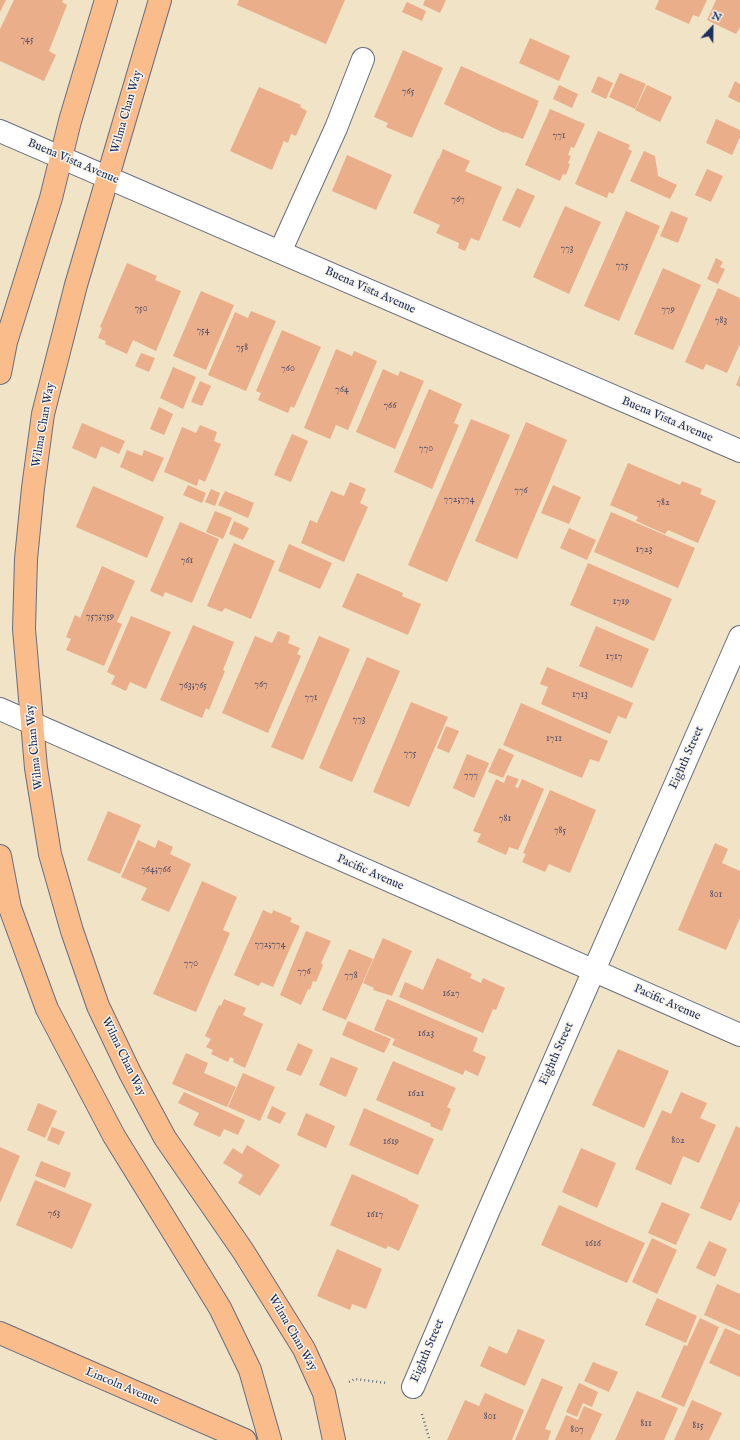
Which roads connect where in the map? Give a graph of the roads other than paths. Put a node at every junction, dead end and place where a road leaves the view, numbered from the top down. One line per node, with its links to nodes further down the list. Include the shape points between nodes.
1 (106, 0): 5 (main road)
2 (160, 0): 6 (main road, Wilma Chan Way)
3 (363, 59): 7 (street, via 336,128)
4 (0, 131): 5 (street, Buena Vista Avenue)
5 (61, 157): 6 (street, Buena Vista Avenue); 8 (main road, via 51,198 6,342)
6 (108, 177): 7 (street, Buena Vista Avenue); 12 (main road, Wilma Chan Way, via 64,329 44,414 33,488 26,559 24,629)
7 (280, 252): 9 (street, Buena Vista Avenue)
8 (0, 373)
9 (740, 451)
10 (740, 637): 14 (street, Eighth Street)
11 (0, 709): 12 (street, Pacific Avenue)
12 (31, 723): 14 (street, Pacific Avenue); 20 (main road, Wilma Chan Way, via 50,854 72,931 98,1006 165,1138 243,1251 304,1349 324,1393)
13 (0, 856): 19 (main road, via 10,908 47,1009 114,1136 220,1308 250,1370)
14 (593, 970): 15 (street, Pacific Avenue); 17 (street, Eighth Street)
15 (740, 1035)
16 (0, 1333): 18 (main road, Lincoln Avenue)
17 (414, 1387)
18 (245, 1440)
19 (270, 1440)
20 (334, 1440)

